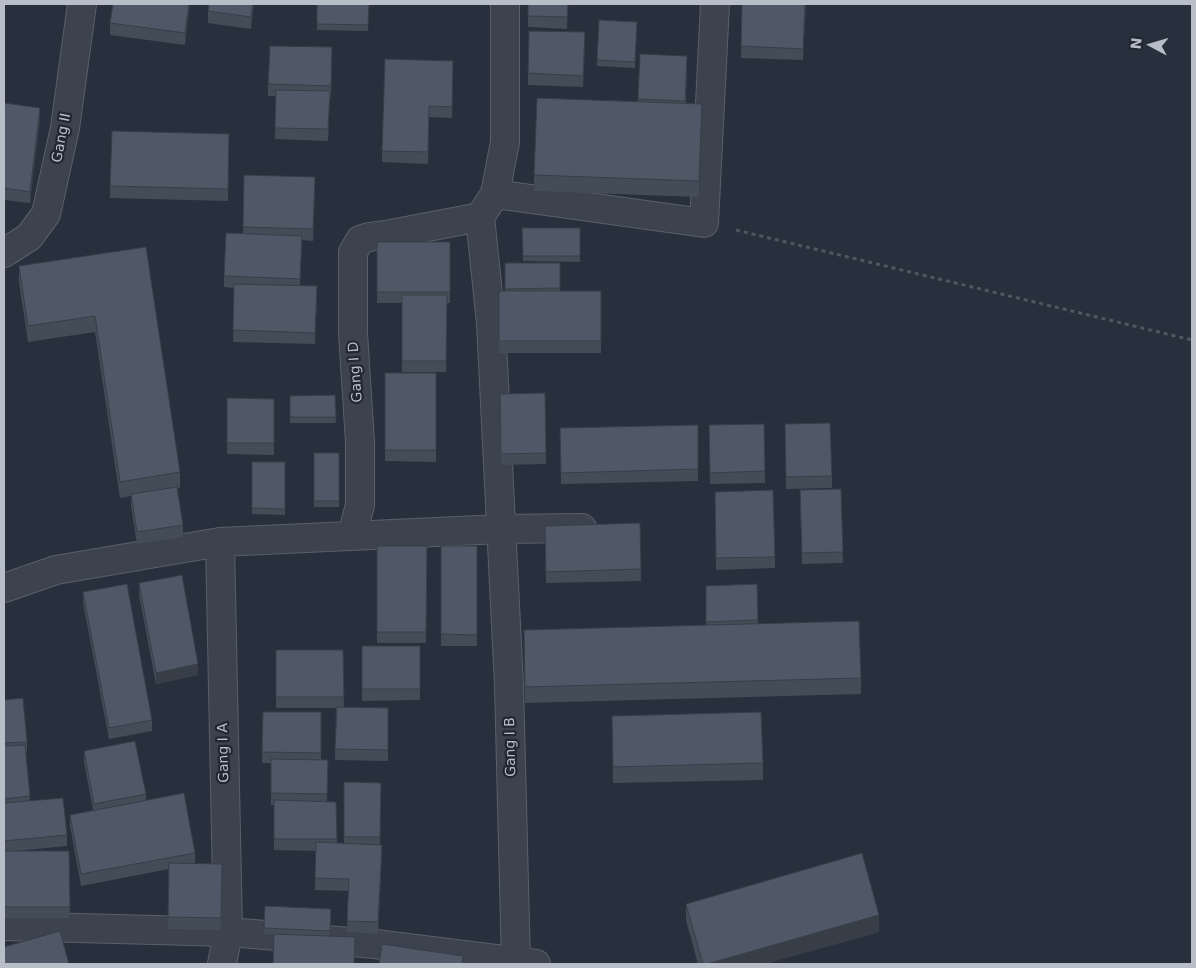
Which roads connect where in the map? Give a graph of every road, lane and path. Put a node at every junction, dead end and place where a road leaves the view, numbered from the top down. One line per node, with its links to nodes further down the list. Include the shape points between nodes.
1 (82, 4): 7 (street, Gang II, via 65,128 46,214 29,237)
2 (505, 4): 4 (street, via 505,142)
3 (715, 4): 6 (street)
4 (496, 194): 5 (street); 6 (street)
5 (480, 217): 10 (street, Gang I B, via 490,323); 11 (street, Gang I D, via 369,237 360,240 353,252 360,505)
6 (704, 222): 8 (path)
7 (4, 253)
8 (1192, 340)
9 (606, 528): 10 (street)
10 (501, 529): 11 (street); 16 (street, Gang I B)
11 (352, 536): 12 (street)
12 (220, 542): 13 (street, via 56,570); 15 (street, Gang I A)
13 (4, 588)
14 (4, 926): 15 (street)
15 (228, 932): 16 (street, via 375,944); 17 (street, Gang I A)
16 (522, 963)
17 (222, 964)

